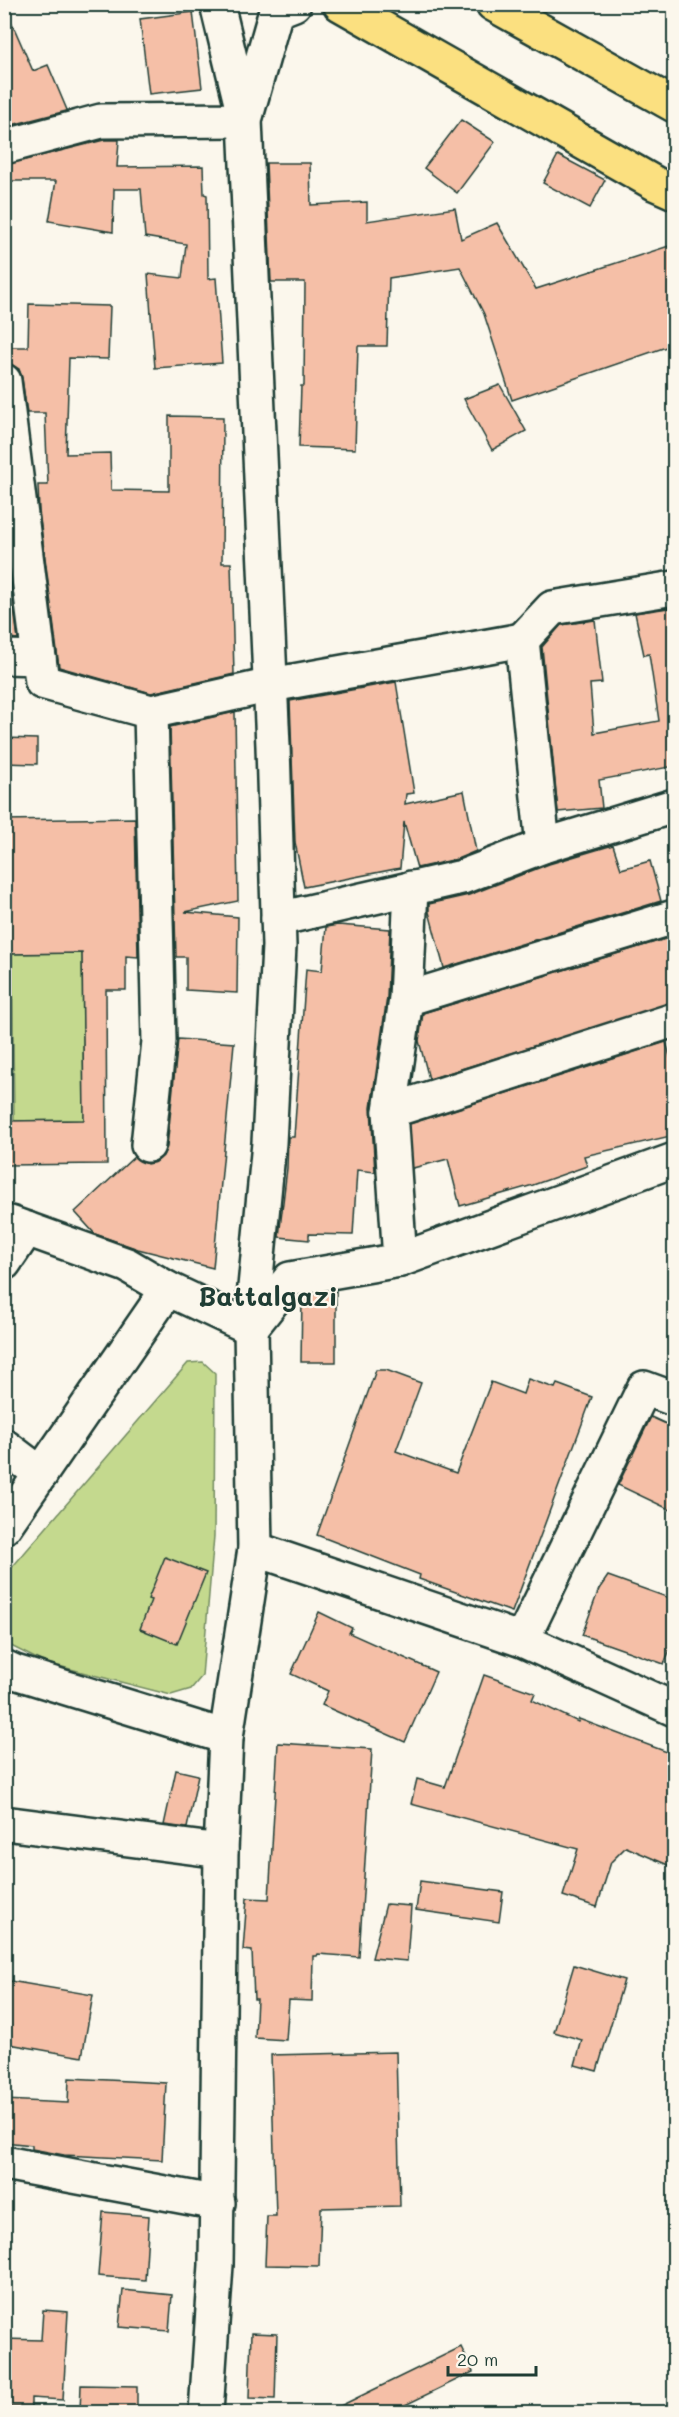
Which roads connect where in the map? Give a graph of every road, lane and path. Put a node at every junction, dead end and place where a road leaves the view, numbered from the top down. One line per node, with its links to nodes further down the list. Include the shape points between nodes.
1 (217, 4): 6 (street)
2 (294, 4): 6 (street, via 276,11)
3 (340, 4): 8 (main road)
4 (494, 4): 5 (main road)
5 (675, 105)
6 (245, 120): 7 (street, via 101,121); 14 (street)
7 (4, 147)
8 (675, 192)
9 (4, 381): 13 (street)
10 (675, 588): 11 (street, via 552,608)
11 (522, 640): 14 (street); 17 (street)
12 (4, 657): 13 (street)
13 (39, 658): 15 (street, via 42,682)
14 (271, 685): 15 (street); 20 (street)
15 (151, 712): 24 (street, via 159,1041)
16 (675, 806): 17 (street)
17 (543, 846): 18 (street, via 462,877)
18 (411, 888): 20 (street); 21 (street)
19 (675, 917): 21 (street)
20 (278, 919): 30 (street, via 269,1143)
21 (406, 999): 23 (street)
22 (675, 1020): 23 (street)
23 (390, 1111): 27 (street)
24 (148, 1144)
25 (675, 1160): 27 (street)
26 (16, 1226): 28 (street); 29 (street, via 127,1265)
27 (400, 1260): 30 (street, via 290,1279)
28 (4, 1263)
29 (168, 1289): 30 (street); 33 (street)
30 (251, 1329): 35 (street)
31 (675, 1399): 36 (street, via 644,1388)
32 (4, 1446): 33 (street)
33 (41, 1474): 34 (street)
34 (4, 1527)
35 (255, 1549): 36 (street); 39 (street)
36 (522, 1640): 38 (street)
37 (4, 1667): 39 (street)
38 (675, 1709)
39 (226, 1737): 41 (street)
40 (4, 1823): 41 (street)
41 (221, 1851): 43 (street)
42 (4, 2163): 43 (street)
43 (218, 2203): 44 (street)
44 (206, 2412)

